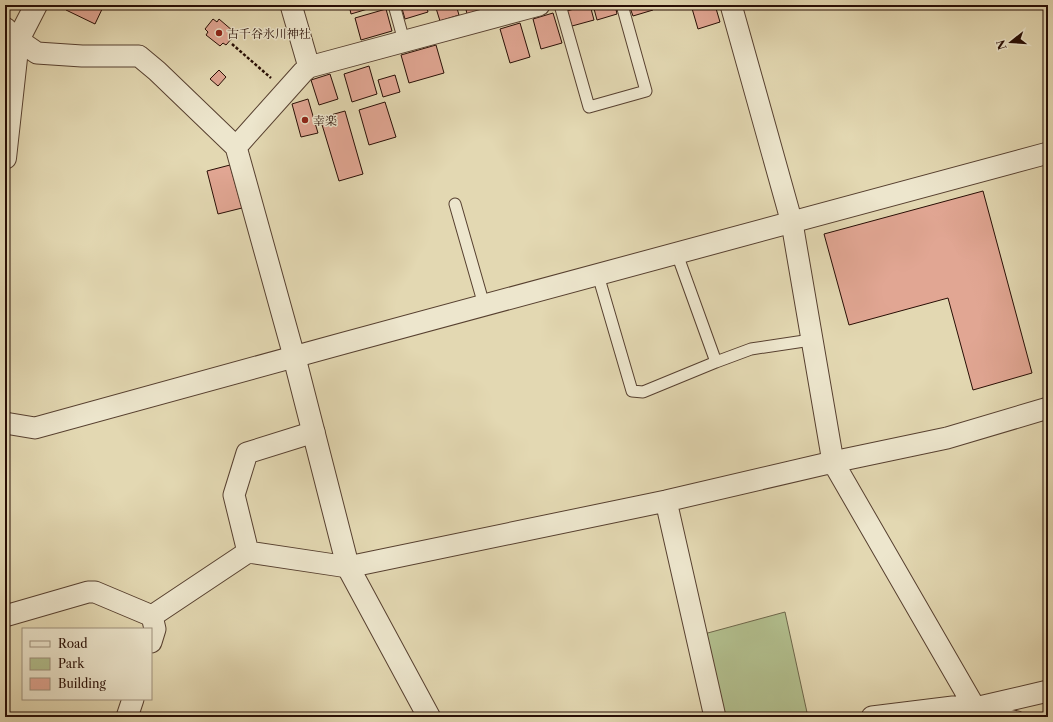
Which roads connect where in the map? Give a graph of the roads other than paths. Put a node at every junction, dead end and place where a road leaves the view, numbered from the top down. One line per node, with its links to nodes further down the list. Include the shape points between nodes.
1 (36, 5): 9 (street)
2 (291, 5): 11 (street)
3 (394, 5): 10 (lane)
4 (539, 5): 8 (street)
5 (560, 5): 6 (lane, via 589,107 646,91)
6 (622, 5)
7 (731, 5): 17 (street)
8 (514, 8): 10 (street)
9 (9, 39): 12 (street); 13 (street, via 38,53 139,56); 15 (street)
10 (404, 41): 11 (street)
11 (309, 67): 13 (street)
12 (5, 70)
13 (236, 147): 22 (street)
14 (1048, 153): 17 (street)
15 (5, 158)
16 (455, 204): 20 (lane)
17 (792, 223): 18 (street); 21 (street)
18 (676, 254): 19 (street); 23 (lane)
19 (598, 275): 20 (street); 23 (lane, via 632,392 643,392)
20 (484, 305): 22 (street)
21 (811, 340): 23 (lane, via 751,349); 27 (street)
22 (294, 356): 25 (street, via 35,428); 26 (street)
23 (716, 362)
24 (1048, 408): 27 (street, via 947,438)
25 (5, 423)
26 (314, 432): 29 (street, via 247,453 234,495); 30 (street)
27 (833, 462): 28 (street); 36 (street)
28 (666, 501): 30 (street); 40 (street)
29 (248, 552): 30 (street); 32 (street)
30 (348, 567): 39 (street)
31 (5, 616): 32 (street, via 88,592 95,592)
32 (152, 616): 33 (street, via 155,629)
33 (152, 639)
34 (1048, 691): 36 (street)
35 (133, 700): 38 (street)
36 (977, 713): 37 (street, via 953,708); 42 (lane)
37 (927, 714): 41 (street)
38 (127, 717)
39 (429, 717)
40 (715, 717)
41 (872, 717)
42 (1018, 717)

